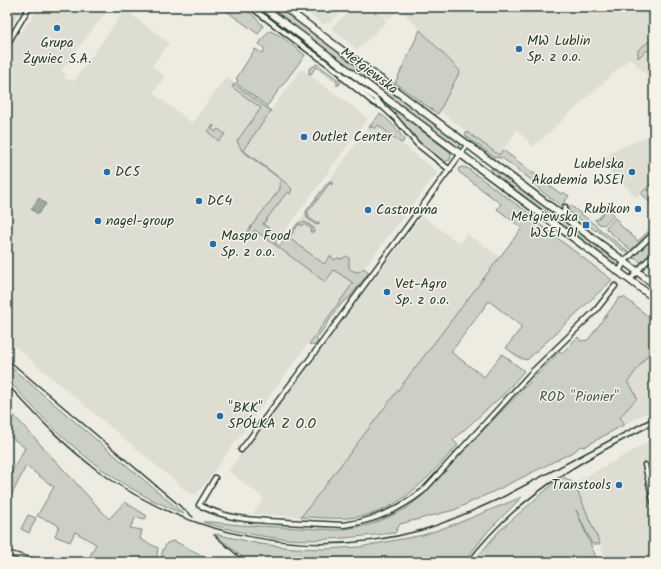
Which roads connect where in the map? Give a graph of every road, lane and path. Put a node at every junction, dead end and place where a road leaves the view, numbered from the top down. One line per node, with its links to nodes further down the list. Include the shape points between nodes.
1 (29, 7): 5 (street)
2 (251, 7): 11 (street, Mełgiewska, via 374,103 382,106 417,144)
3 (263, 7): 7 (main road, Mełgiewska)
4 (284, 7): 6 (main road, Mełgiewska)
5 (7, 45)
6 (468, 144): 7 (street); 10 (main road, Mełgiewska)
7 (461, 155): 8 (main road, Mełgiewska); 9 (street); 11 (street, via 457,157)
8 (467, 159): 9 (main road); 12 (main road, Mełgiewska)
9 (458, 161): 11 (street)
10 (495, 165): 12 (main road, via 488,163); 15 (main road, Mełgiewska)
11 (450, 170): 22 (street)
12 (486, 173): 16 (main road, Mełgiewska)
13 (654, 232): 15 (street)
14 (654, 254): 17 (street)
15 (624, 262): 16 (street); 17 (main road, Mełgiewska)
16 (619, 272): 18 (main road, Mełgiewska)
17 (637, 272): 18 (street); 19 (main road, Mełgiewska)
18 (630, 280): 21 (main road, Mełgiewska)
19 (654, 284)
20 (615, 286): 24 (street, via 596,310 532,372 423,490 406,504 386,515 344,524 225,516 199,505)
21 (654, 298)
22 (241, 450)
23 (645, 465): 25 (street)
24 (215, 478)
25 (654, 505)
26 (7, 553): 27 (street)
27 (37, 562)

